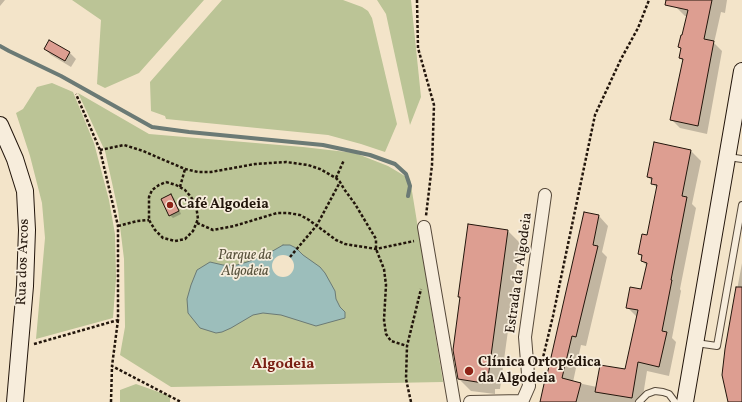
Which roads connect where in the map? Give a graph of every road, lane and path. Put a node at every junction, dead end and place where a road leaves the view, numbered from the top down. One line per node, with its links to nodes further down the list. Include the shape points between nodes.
1 (417, 0): 19 (path, via 418,48 434,105 432,165)
2 (649, 0): 29 (path, via 595,115 538,378)
3 (742, 71): 7 (street)
4 (76, 94): 6 (path)
5 (0, 125): 27 (street, Rua dos Arcos, via 25,191 25,286)
6 (100, 150): 9 (path, via 124,145); 18 (path)
7 (734, 158): 25 (street)
8 (344, 160): 10 (path)
9 (185, 169): 10 (path, via 211,172 255,164 286,162 308,165); 12 (path)
10 (336, 178): 11 (path)
11 (340, 182): 17 (path); 21 (path, via 376,239)
12 (180, 187): 15 (path, via 166,182 152,190 149,197); 16 (path, via 196,205)
13 (545, 195): 29 (street, Estrada da Algodeia, via 525,337)
14 (742, 205): 25 (lane, via 717,346)
15 (149, 220): 16 (path, via 163,238 175,241 185,239 193,231); 18 (path)
16 (196, 223): 17 (path, via 213,230 277,213 288,213 300,215)
17 (317, 225): 21 (path, via 336,240); 22 (path)
18 (118, 226): 24 (path)
19 (424, 227): 36 (street)
20 (418, 240): 21 (path)
21 (376, 249): 26 (path, via 384,269 386,285 386,334 391,341)
22 (290, 257)
23 (422, 284): 26 (path)
24 (118, 320): 27 (path); 28 (path)
25 (694, 343): 30 (street)
26 (407, 346): 35 (path, via 406,379)
27 (19, 347): 32 (street, Rua dos Arcos)
28 (112, 366): 33 (path); 34 (path)
29 (529, 386): 31 (street, Estrada da Algodeia)
30 (682, 400): 38 (lane, via 655,391 647,394)
31 (522, 401): 37 (street)
32 (14, 402)
33 (111, 402)
34 (181, 402)
35 (411, 402)
36 (454, 402)
37 (470, 402)
38 (639, 402)

